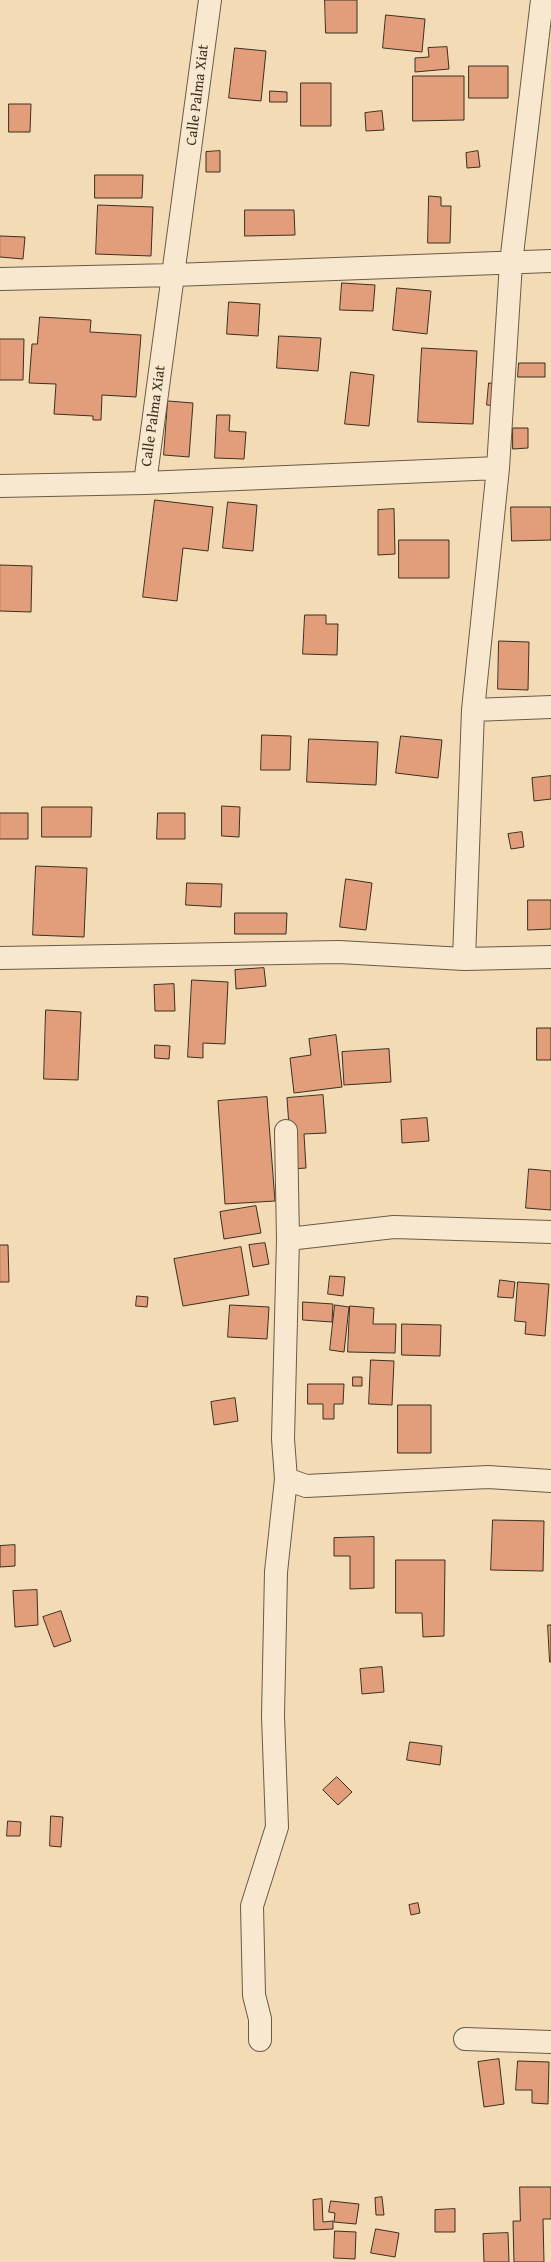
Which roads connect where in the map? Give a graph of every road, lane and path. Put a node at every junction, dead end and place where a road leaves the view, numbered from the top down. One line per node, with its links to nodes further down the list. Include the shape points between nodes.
1 (210, 0): 5 (street, Calle Palma Xiat)
2 (542, 0): 4 (street)
3 (551, 261): 4 (street)
4 (511, 263): 5 (street); 7 (street)
5 (174, 275): 6 (street); 8 (street, Calle Palma Xiat)
6 (0, 279)
7 (498, 468): 8 (street, Calle Palma Xiat); 11 (street)
8 (145, 483): 9 (street)
9 (0, 486)
10 (551, 707): 11 (street)
11 (473, 710): 14 (street)
12 (0, 958): 14 (street, via 339,952)
13 (551, 958): 14 (street)
14 (464, 959)
15 (286, 1131): 17 (street)
16 (551, 1232): 17 (street, via 394,1227)
17 (288, 1239): 18 (street, via 284,1439)
18 (286, 1479): 19 (street, via 306,1486 488,1477); 21 (street, via 276,1572 273,1716 277,1827 252,1906 254,1995 260,2019)
19 (551, 1481)
20 (465, 2039): 22 (street)
21 (260, 2040)
22 (551, 2042)

